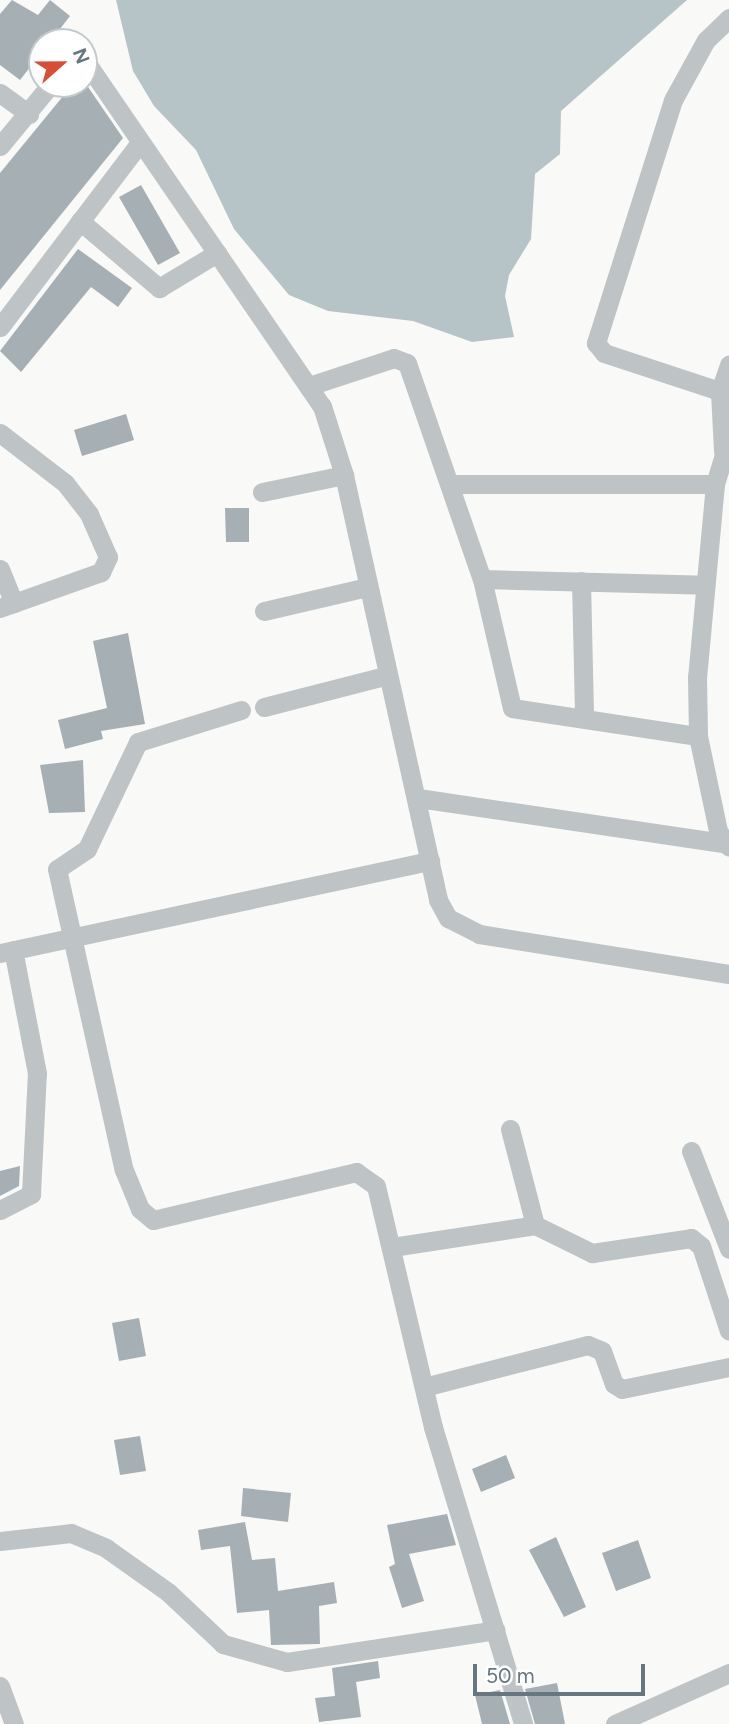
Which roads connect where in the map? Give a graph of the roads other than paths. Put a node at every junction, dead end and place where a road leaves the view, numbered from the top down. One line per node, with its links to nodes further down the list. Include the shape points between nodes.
1 (729, 18): 13 (street, via 706,40 673,100 596,343 604,353)
2 (98, 81): 6 (street)
3 (0, 93): 5 (street)
4 (41, 98): 5 (street)
5 (29, 114): 7 (street)
6 (139, 144): 8 (street); 9 (street)
7 (0, 146)
8 (80, 221): 9 (street, via 159,288); 10 (street)
9 (217, 253): 12 (street)
10 (0, 327)
11 (729, 365): 13 (street)
12 (312, 384): 17 (street); 18 (street, via 402,358)
13 (725, 393): 16 (street)
14 (0, 433): 26 (street, via 65,483 89,514 108,557 101,572)
15 (729, 439): 16 (street)
16 (723, 459): 19 (street)
17 (344, 475): 20 (street); 25 (street)
18 (452, 484): 19 (street); 22 (street)
19 (715, 484): 24 (street)
20 (262, 492)
21 (0, 569): 26 (street)
22 (482, 579): 23 (street); 31 (street, via 512,708)
23 (581, 581): 24 (street); 31 (street)
24 (705, 585): 32 (street)
25 (367, 587): 27 (street); 28 (street)
26 (7, 605)
27 (264, 611)
28 (385, 676): 29 (street); 33 (street)
29 (264, 707)
30 (241, 710): 36 (street, via 130,748 87,849 57,869)
31 (584, 718): 32 (street)
32 (698, 736): 34 (street)
33 (418, 798): 34 (street); 35 (street)
34 (726, 845)
35 (430, 861): 36 (street); 38 (street, via 438,900 459,928)
36 (68, 935): 37 (street); 43 (street, via 124,1170 140,1209 153,1220 169,1221 356,1172 376,1185)
37 (6, 952): 41 (street, via 37,1073 31,1194)
38 (729, 974)
39 (510, 1129): 42 (street)
40 (691, 1151): 44 (street)
41 (0, 1210)
42 (535, 1225): 43 (street); 45 (street, via 592,1253 691,1238 701,1247)
43 (392, 1247): 47 (street)
44 (729, 1249)
45 (729, 1331)
46 (729, 1367): 47 (street, via 622,1389 614,1384 596,1345)
47 (424, 1387): 49 (street)
48 (0, 1541): 49 (street, via 71,1533 106,1548 168,1592 223,1644 287,1662)
49 (496, 1630): 53 (street)
50 (729, 1673): 54 (street)
51 (0, 1686): 52 (street)
52 (14, 1724)
53 (523, 1724)
54 (615, 1724)

